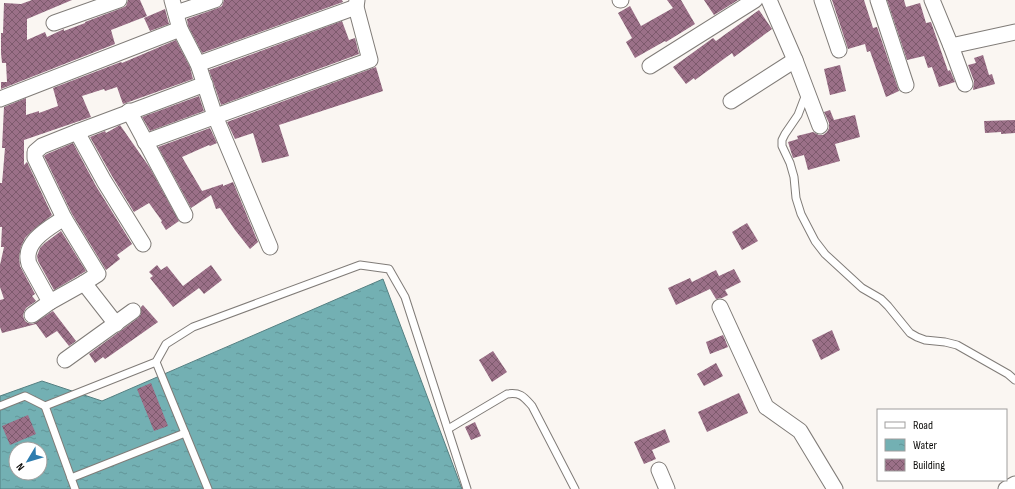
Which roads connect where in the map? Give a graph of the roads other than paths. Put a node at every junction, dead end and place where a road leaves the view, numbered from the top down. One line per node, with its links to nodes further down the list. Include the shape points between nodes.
1 (119, 0): 10 (street)
2 (214, 0): 9 (street)
3 (755, 0): 17 (street)
4 (769, 0): 15 (street)
5 (822, 0): 14 (street)
6 (878, 0): 20 (street)
7 (932, 0): 13 (street)
8 (356, 4): 16 (street); 25 (street, via 370,60)
9 (174, 6): 11 (street)
10 (54, 23)
11 (180, 29): 16 (street); 22 (street)
12 (1015, 32): 13 (street)
13 (952, 46): 19 (street)
14 (839, 50)
15 (795, 60): 21 (street); 23 (street)
16 (198, 64): 18 (street)
17 (650, 66)
18 (205, 84): 24 (street); 25 (street)
19 (965, 84)
20 (906, 85)
21 (807, 91): 26 (street); 41 (lane, via 798,114 782,140 782,146 790,163 801,214 815,241 825,254 862,288 881,299 917,337 957,345)
22 (0, 99)
23 (731, 101)
24 (129, 112): 27 (street); 28 (street)
25 (215, 116): 28 (street); 32 (street)
26 (820, 126)
27 (77, 132): 30 (street, via 42,146 34,155); 31 (street)
28 (146, 142): 29 (street)
29 (185, 215)
30 (64, 218): 33 (street, via 98,274); 34 (street, via 36,239 28,253 29,264)
31 (143, 244)
32 (270, 247)
33 (84, 283): 34 (street); 38 (street)
34 (50, 302): 37 (street)
35 (720, 307): 54 (street, via 766,407 800,431)
36 (133, 311): 38 (street)
37 (32, 316)
38 (116, 324): 39 (street)
39 (65, 360)
40 (156, 362): 43 (lane); 44 (lane, via 166,344 193,327 360,265 389,269 405,297); 45 (lane)
41 (1015, 380)
42 (0, 406): 43 (lane, via 25,396)
43 (45, 406): 47 (lane)
44 (448, 429): 51 (lane); 52 (lane, via 507,394 516,393 532,406)
45 (185, 433): 47 (lane); 50 (lane)
46 (658, 470): 53 (street)
47 (71, 478): 49 (lane)
48 (1015, 484): 55 (street)
49 (75, 489)
50 (208, 489)
51 (467, 489)
52 (575, 489)
53 (667, 489)
54 (835, 489)
55 (1006, 489)

